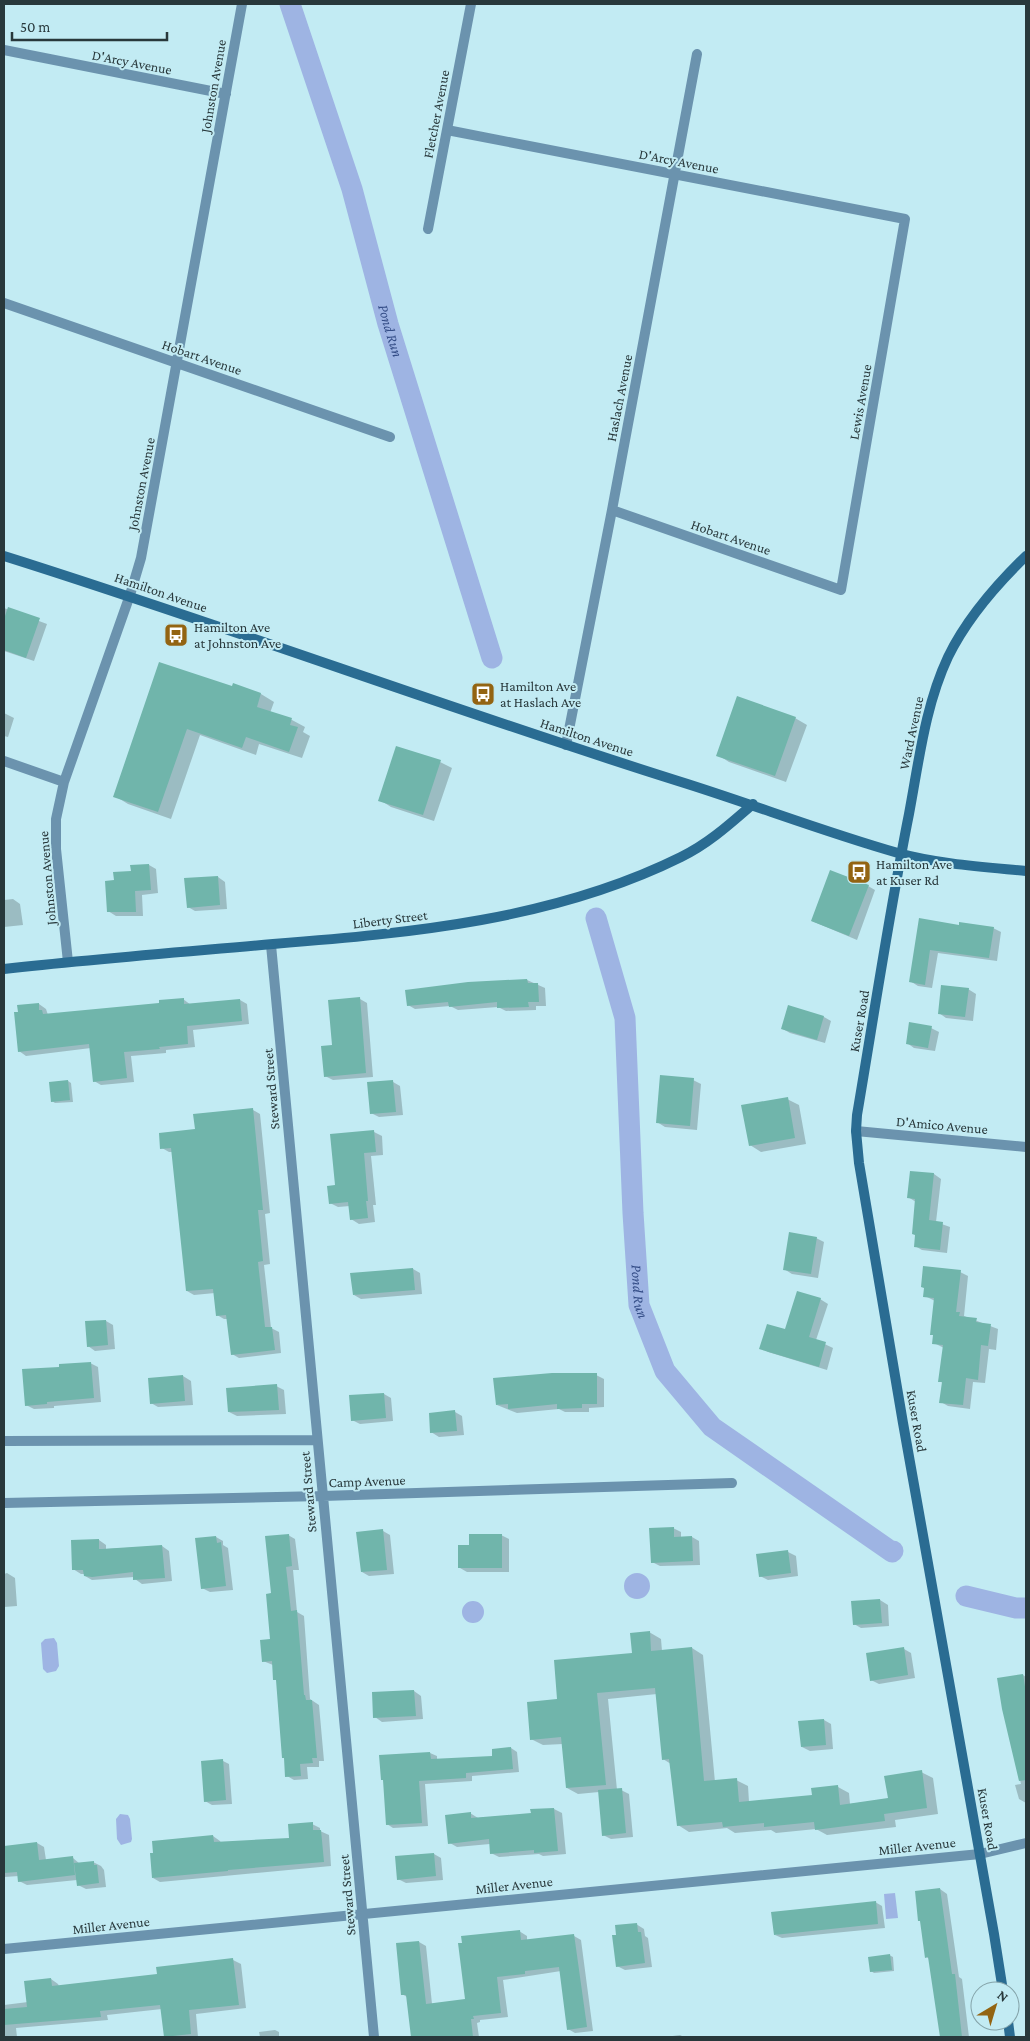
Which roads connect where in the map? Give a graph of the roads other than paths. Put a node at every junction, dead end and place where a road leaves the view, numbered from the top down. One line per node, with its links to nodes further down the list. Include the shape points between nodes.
1 (242, 4): 5 (street, Johnston Avenue)
2 (472, 4): 6 (street, Fletcher Avenue)
3 (4, 50): 5 (street, D'Arcy Avenue)
4 (697, 54): 7 (street, Haslach Avenue)
5 (226, 94): 11 (street, Johnston Avenue)
6 (447, 130): 7 (street, D'Arcy Avenue); 9 (street, Fletcher Avenue)
7 (674, 174): 8 (street, D'Arcy Avenue); 13 (street, Haslach Avenue)
8 (905, 219): 16 (street, Lewis Avenue)
9 (428, 230)
10 (4, 303): 11 (street, Hobart Avenue)
11 (177, 363): 12 (street, Hobart Avenue); 17 (street, Johnston Avenue, via 141,558)
12 (390, 436)
13 (612, 510): 16 (street, Hobart Avenue); 18 (street, Haslach Avenue)
14 (4, 556): 17 (street, Hamilton Avenue)
15 (1026, 556): 22 (street, Ward Avenue, via 986,598 949,656 928,711)
16 (841, 590)
17 (130, 596): 18 (street, Hamilton Avenue); 20 (street, Johnston Avenue)
18 (566, 746): 21 (street, Hamilton Avenue)
19 (4, 761): 20 (street)
20 (64, 782): 25 (street, Johnston Avenue, via 56,820 56,849)
21 (753, 804): 22 (street, Hamilton Avenue); 24 (street, Liberty Street, via 719,833 681,857 566,901 460,924 379,936)
22 (901, 854): 23 (street, Hamilton Avenue); 27 (street, Kuser Road)
23 (1026, 871)
24 (271, 945): 25 (street, Liberty Street); 29 (street, Steward Street)
25 (68, 962): 26 (street, Liberty Street)
26 (4, 969)
27 (856, 1131): 28 (street, D'Amico Avenue); 35 (street, Kuser Road, via 898,1394)
28 (1026, 1147)
29 (317, 1440): 30 (street); 32 (street, Steward Street)
30 (4, 1441)
31 (732, 1484): 32 (street, Camp Avenue)
32 (322, 1496): 33 (street, Camp Avenue); 36 (street, Steward Street)
33 (4, 1502)
34 (1026, 1843): 35 (street, Miller Avenue)
35 (980, 1854): 36 (street, Miller Avenue); 38 (street, Kuser Road)
36 (362, 1914): 37 (street, Miller Avenue); 39 (street, Steward Street)
37 (4, 1949)
38 (1001, 1981)
39 (374, 2037)

